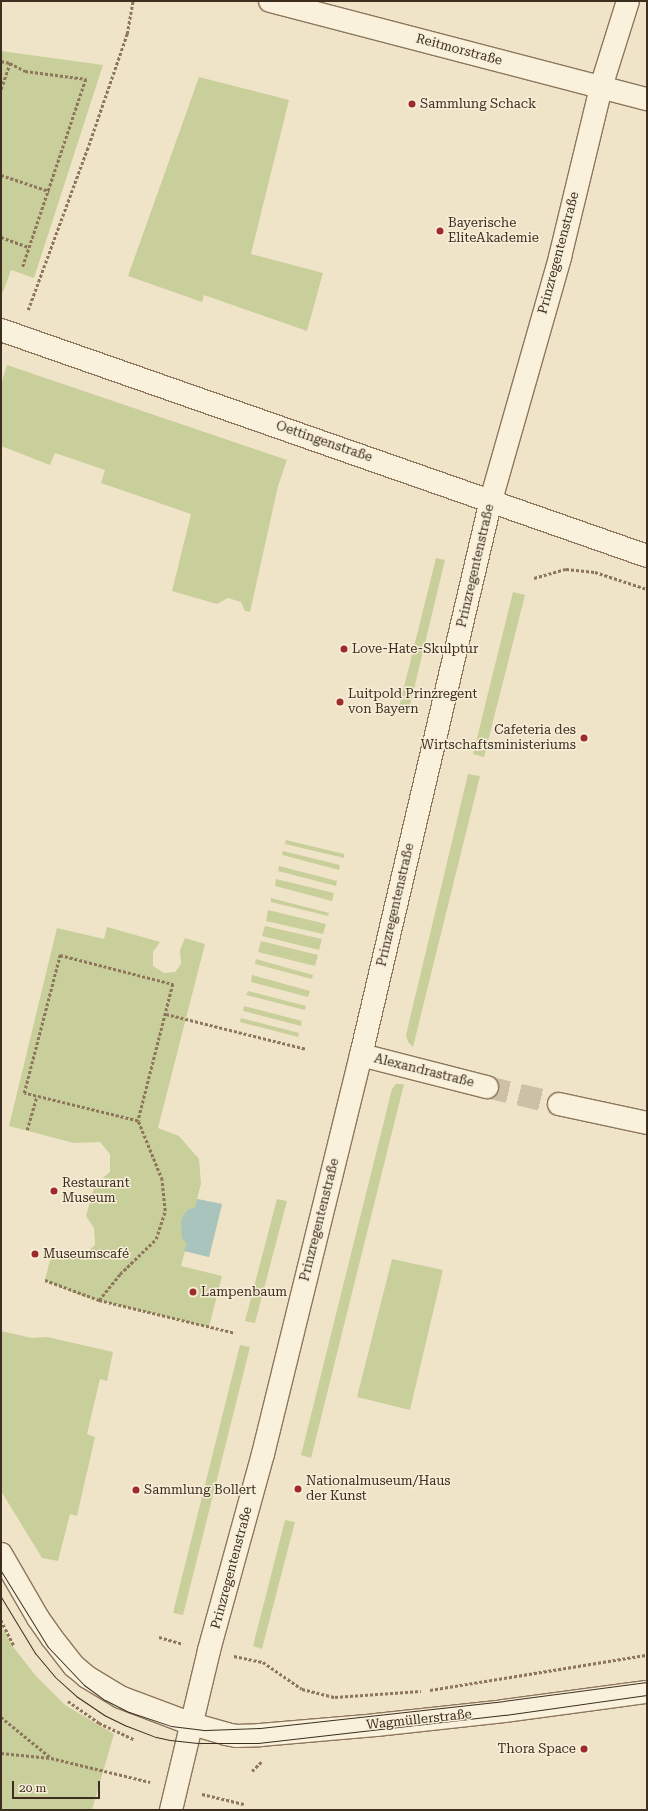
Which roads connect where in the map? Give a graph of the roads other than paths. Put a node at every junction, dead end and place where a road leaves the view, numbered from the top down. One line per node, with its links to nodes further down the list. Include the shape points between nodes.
1 (275, 1): 3 (main road, Reitmorstraße)
2 (628, 1): 3 (main road, Prinzregentenstraße)
3 (601, 87): 4 (main road, Reitmorstraße); 6 (main road, Prinzregentenstraße, via 560,257)
4 (647, 99)
5 (1, 330): 6 (main road, Oettingenstraße)
6 (491, 500): 7 (main road, Oettingenstraße); 8 (main road, Prinzregentenstraße)
7 (647, 556)
8 (361, 1055): 9 (main road, Alexandrastraße); 14 (main road, Prinzregentenstraße)
9 (487, 1087)
10 (559, 1104): 11 (main road)
11 (647, 1123)
12 (1, 1554): 14 (main road, Wagmüllerstraße, via 38,1618 74,1666 110,1693)
13 (647, 1692): 14 (main road, Wagmüllerstraße, via 504,1711 260,1735 236,1736)
14 (192, 1724): 15 (main road, Prinzregentenstraße)
15 (171, 1810)

